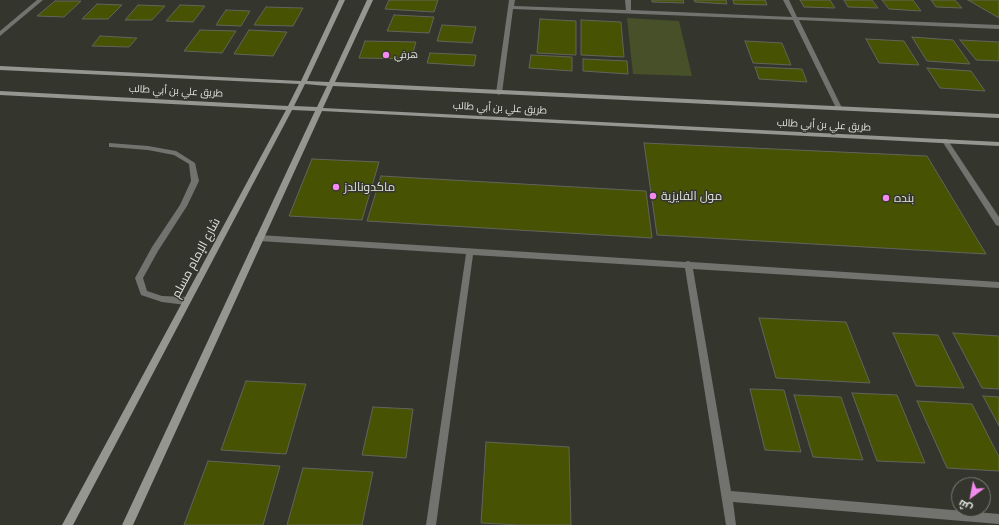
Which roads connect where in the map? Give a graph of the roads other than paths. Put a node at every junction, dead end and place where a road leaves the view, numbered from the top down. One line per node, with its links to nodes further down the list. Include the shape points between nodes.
1 (40, 0): 11 (street)
2 (342, 0): 13 (main road, شارع الإمام مسلم)
3 (370, 0): 14 (main road)
4 (512, 0): 7 (street)
5 (628, 0): 8 (street)
6 (786, 0): 9 (street)
7 (511, 7): 8 (street); 15 (street)
8 (629, 12): 9 (street)
9 (796, 19): 10 (street); 18 (street)
10 (999, 27)
11 (0, 34)
12 (0, 68): 13 (main road, طريق علي بن أبي طالب)
13 (303, 83): 14 (main road, طريق علي بن أبي طالب); 17 (main road, شارع الإمام مسلم)
14 (331, 85): 15 (main road, طريق علي بن أبي طالب); 19 (main road)
15 (499, 92): 18 (main road, طريق علي بن أبي طالب)
16 (0, 93): 17 (main road, طريق علي بن أبي طالب)
17 (290, 107): 19 (main road, طريق علي بن أبي طالب); 29 (main road, شارع الإمام مسلم)
18 (839, 108): 20 (main road, طريق علي بن أبي طالب)
19 (318, 109): 21 (main road, طريق علي بن أبي طالب); 25 (main road)
20 (999, 116)
21 (945, 141): 22 (main road, طريق علي بن أبي طالب); 24 (street)
22 (999, 144)
23 (111, 145): 29 (street, via 176,153 192,163 195,181 183,206 139,278 144,293 162,299)
24 (999, 223)
25 (259, 238): 26 (street); 33 (main road)
26 (470, 251): 27 (street); 34 (street)
27 (688, 264): 28 (street); 30 (street)
28 (999, 285)
29 (186, 301): 32 (main road, شارع الإمام مسلم)
30 (727, 496): 31 (street); 35 (street)
31 (999, 519)
32 (67, 525)
33 (127, 525)
34 (431, 525)
35 (731, 525)

